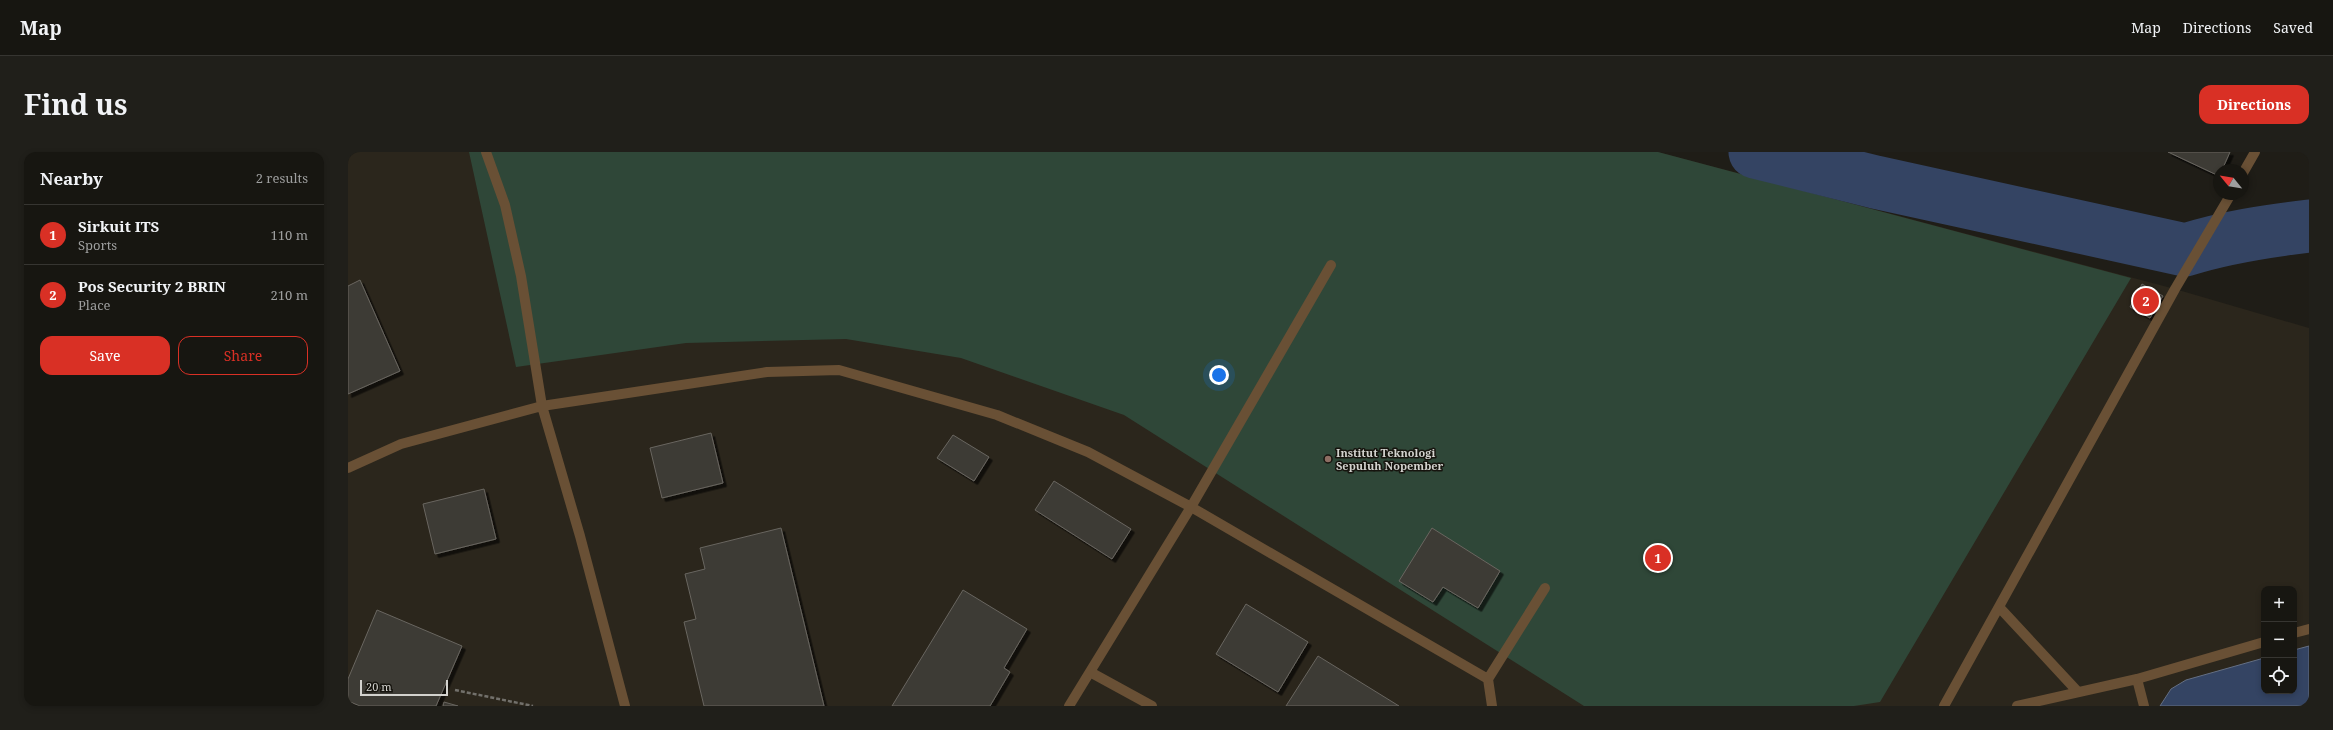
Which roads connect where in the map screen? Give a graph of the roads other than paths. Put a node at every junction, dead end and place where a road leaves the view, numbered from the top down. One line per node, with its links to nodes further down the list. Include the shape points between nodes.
1 (486, 152): 6 (lane, via 505,205 521,276)
2 (2254, 152): 3 (lane)
3 (2248, 164)
4 (2228, 200): 10 (lane)
5 (1330, 265): 8 (lane)
6 (542, 406): 7 (lane, via 401,444); 8 (lane, via 766,372 839,370 997,415 1088,452); 18 (lane)
7 (348, 468)
8 (1191, 507): 14 (lane); 15 (lane)
9 (1545, 588): 15 (lane)
10 (1999, 607): 17 (lane); 22 (lane)
11 (2309, 628): 12 (lane)
12 (2297, 632)
13 (2261, 643): 16 (lane)
14 (1090, 672): 19 (lane); 20 (lane)
15 (1488, 679): 21 (lane)
16 (2137, 679): 17 (lane); 24 (lane)
17 (2078, 692): 23 (lane)
18 (625, 706)
19 (1069, 706)
20 (1152, 706)
21 (1492, 706)
22 (1944, 706)
23 (2017, 706)
24 (2144, 706)

